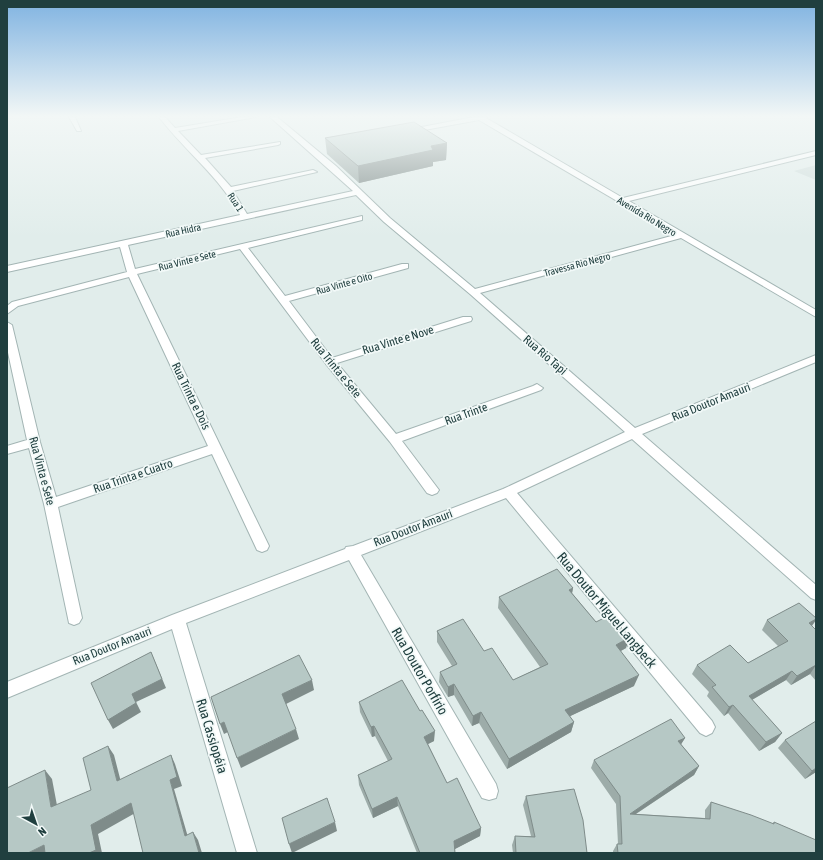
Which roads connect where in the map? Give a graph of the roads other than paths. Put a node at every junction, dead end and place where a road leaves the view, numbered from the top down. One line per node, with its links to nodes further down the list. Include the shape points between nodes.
1 (200, 157): 6 (street, Rua 1)
2 (324, 157): 7 (street, Rua Rio Tapi)
3 (548, 157): 8 (street, Avenida Rio Negro)
4 (796, 157): 8 (street)
5 (313, 172): 6 (street)
6 (228, 190): 9 (street, Rua 1)
7 (358, 192): 9 (street, Rua Hidra); 17 (street, Rua Rio Tapi, via 387,220)
8 (621, 201): 11 (street, Avenida Rio Negro)
9 (245, 217): 12 (street, Rua Hidra)
10 (359, 218): 13 (street, Rua Vinte e Sete)
11 (680, 236): 17 (street, Travessa Rio Negro); 20 (street, Avenida Rio Negro)
12 (123, 243): 15 (street, Rua Hidra); 16 (street, Rua Trinta e Dois)
13 (242, 246): 16 (street, Rua Vinte e Sete); 18 (street, Rua Trinta e Sete)
14 (405, 266): 18 (street, Rua Vinte e Oito)
15 (7, 269)
16 (132, 273): 19 (street, Rua Vinte e Sete, via 15,304); 29 (street, Rua Trinta e Dois)
17 (473, 292): 26 (street, Rua Rio Tapi)
18 (283, 300): 24 (street, Rua Trinta e Sete)
19 (7, 311)
20 (816, 314)
21 (467, 319): 24 (street, Rua Vinte e Nove)
22 (7, 325): 28 (street, Rua Vinta e Sete)
23 (816, 358): 26 (street, Rua Doutor Amauri)
24 (330, 362): 27 (street, Rua Trinta e Sete)
25 (537, 388): 27 (street, Rua Trinte)
26 (634, 433): 32 (street, Rua Doutor Amauri); 36 (street, Rua Rio Tapi)
27 (394, 439): 31 (street, Rua Trinta e Sete)
28 (34, 442): 30 (street); 33 (street, Rua Vinta e Sete)
29 (216, 448): 33 (street, Rua Trinta e Cuatro); 34 (street, Rua Trinta e Dois)
30 (7, 450)
31 (432, 490)
32 (508, 492): 35 (street, Rua Doutor Amauri); 40 (street, Rua Doutor Miguel Langbeck)
33 (50, 504): 37 (street, Rua Vinta e Sete)
34 (262, 546)
35 (351, 551): 38 (street, Rua Doutor Amauri); 41 (street, Rua Doutor Porfírio)
36 (816, 593)
37 (74, 618)
38 (177, 620): 39 (street, Rua Doutor Amauri); 42 (street, Rua Cassiopéia)
39 (7, 690)
40 (706, 727)
41 (489, 791)
42 (247, 853)

